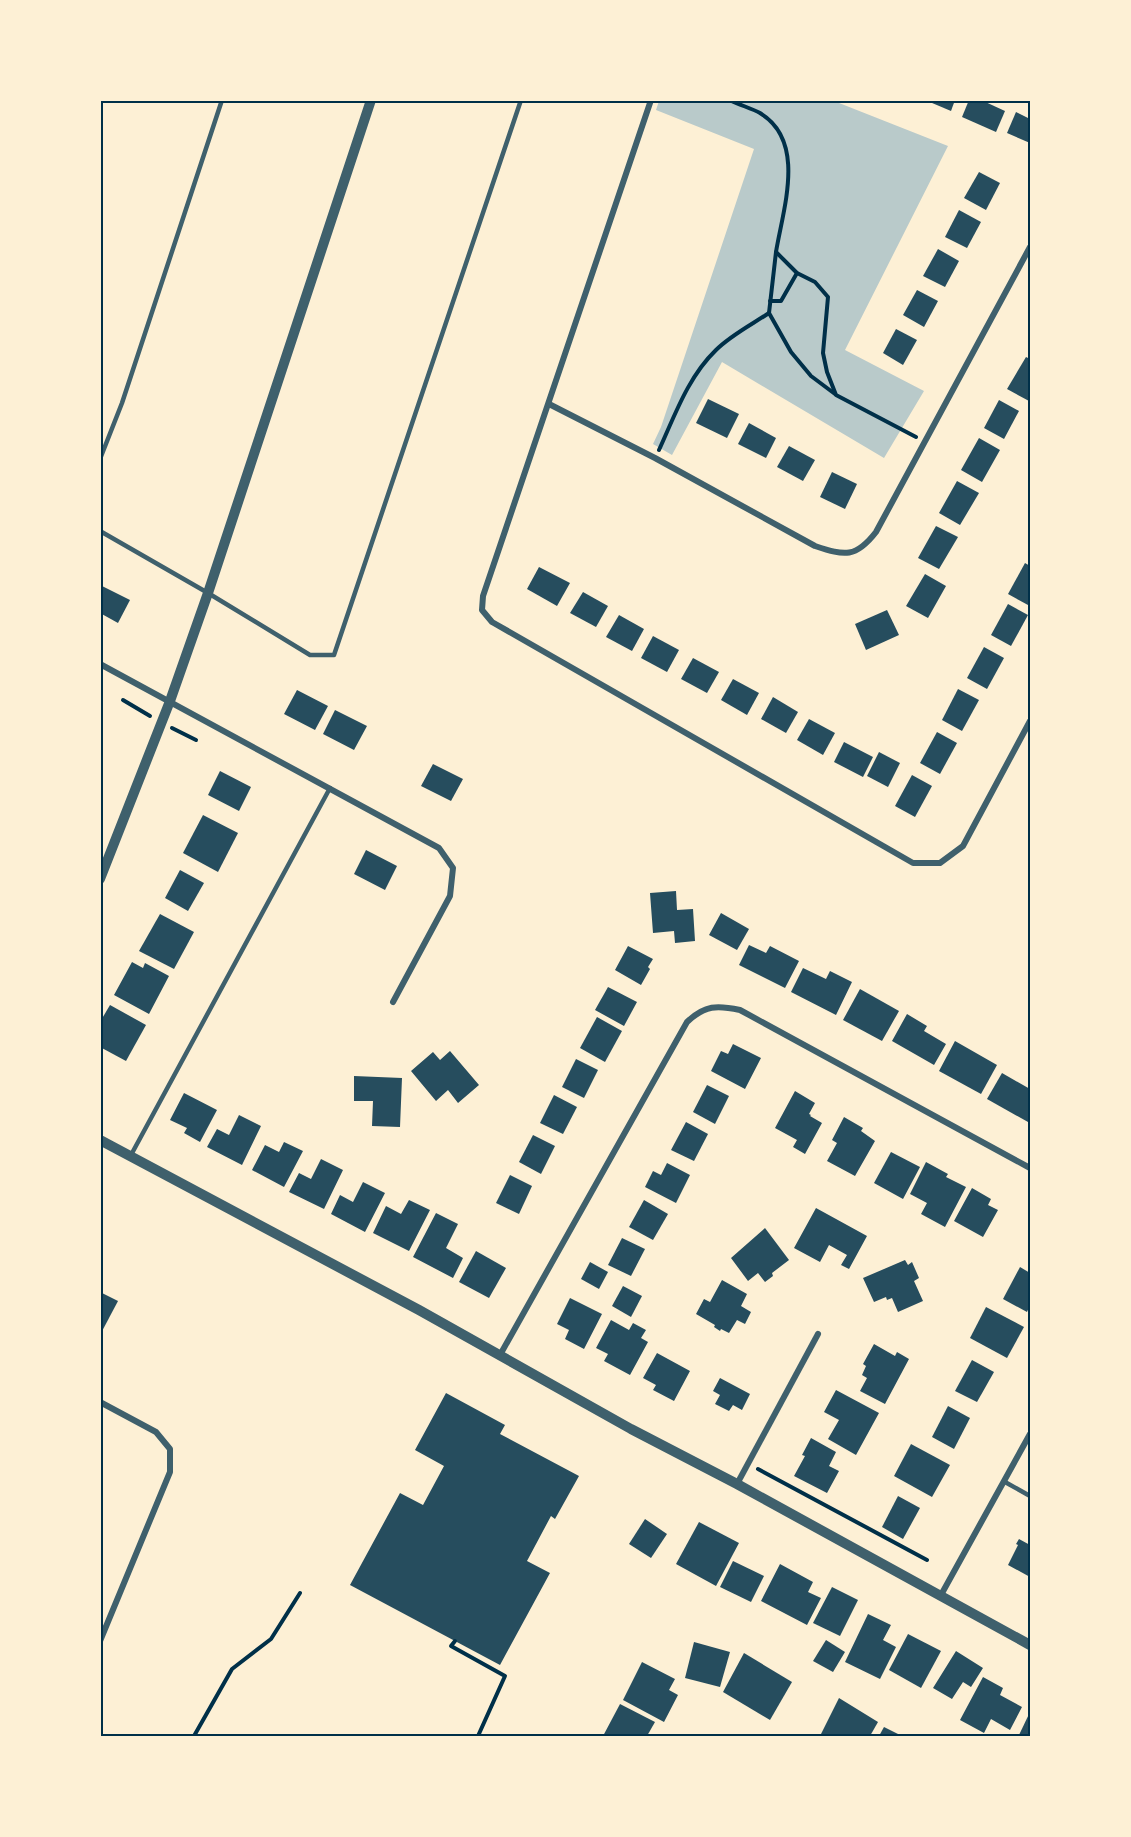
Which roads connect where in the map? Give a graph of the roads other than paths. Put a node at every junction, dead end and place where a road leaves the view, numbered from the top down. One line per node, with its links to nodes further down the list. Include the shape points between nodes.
1 (222, 100): 7 (lane)
2 (371, 100): 9 (street)
3 (521, 100): 9 (lane, via 334,655 310,655)
4 (651, 100): 6 (street)
5 (1030, 247): 6 (street, via 876,531 853,554 815,546)
6 (549, 405): 12 (street, via 483,596 482,610 492,622 913,863 940,863 963,846)
7 (100, 459)
8 (100, 531): 9 (lane)
9 (208, 593): 11 (street)
10 (100, 664): 11 (street)
11 (170, 701): 13 (street); 14 (street)
12 (1030, 721)
13 (330, 789): 15 (street, via 439,848 453,868 450,896); 17 (lane)
14 (100, 879)
15 (393, 1002)
16 (100, 1140): 17 (street)
17 (130, 1156): 20 (street)
18 (1030, 1168): 20 (street, via 740,1010 718,1005 697,1013 687,1022)
19 (818, 1334): 24 (street)
20 (500, 1355): 24 (street)
21 (100, 1402): 27 (street, via 156,1432 170,1449 170,1473)
22 (1030, 1434): 23 (street)
23 (1005, 1482): 25 (lane); 26 (street)
24 (736, 1484): 26 (street)
25 (1030, 1496)
26 (941, 1595): 28 (street)
27 (100, 1641)
28 (1030, 1645)

